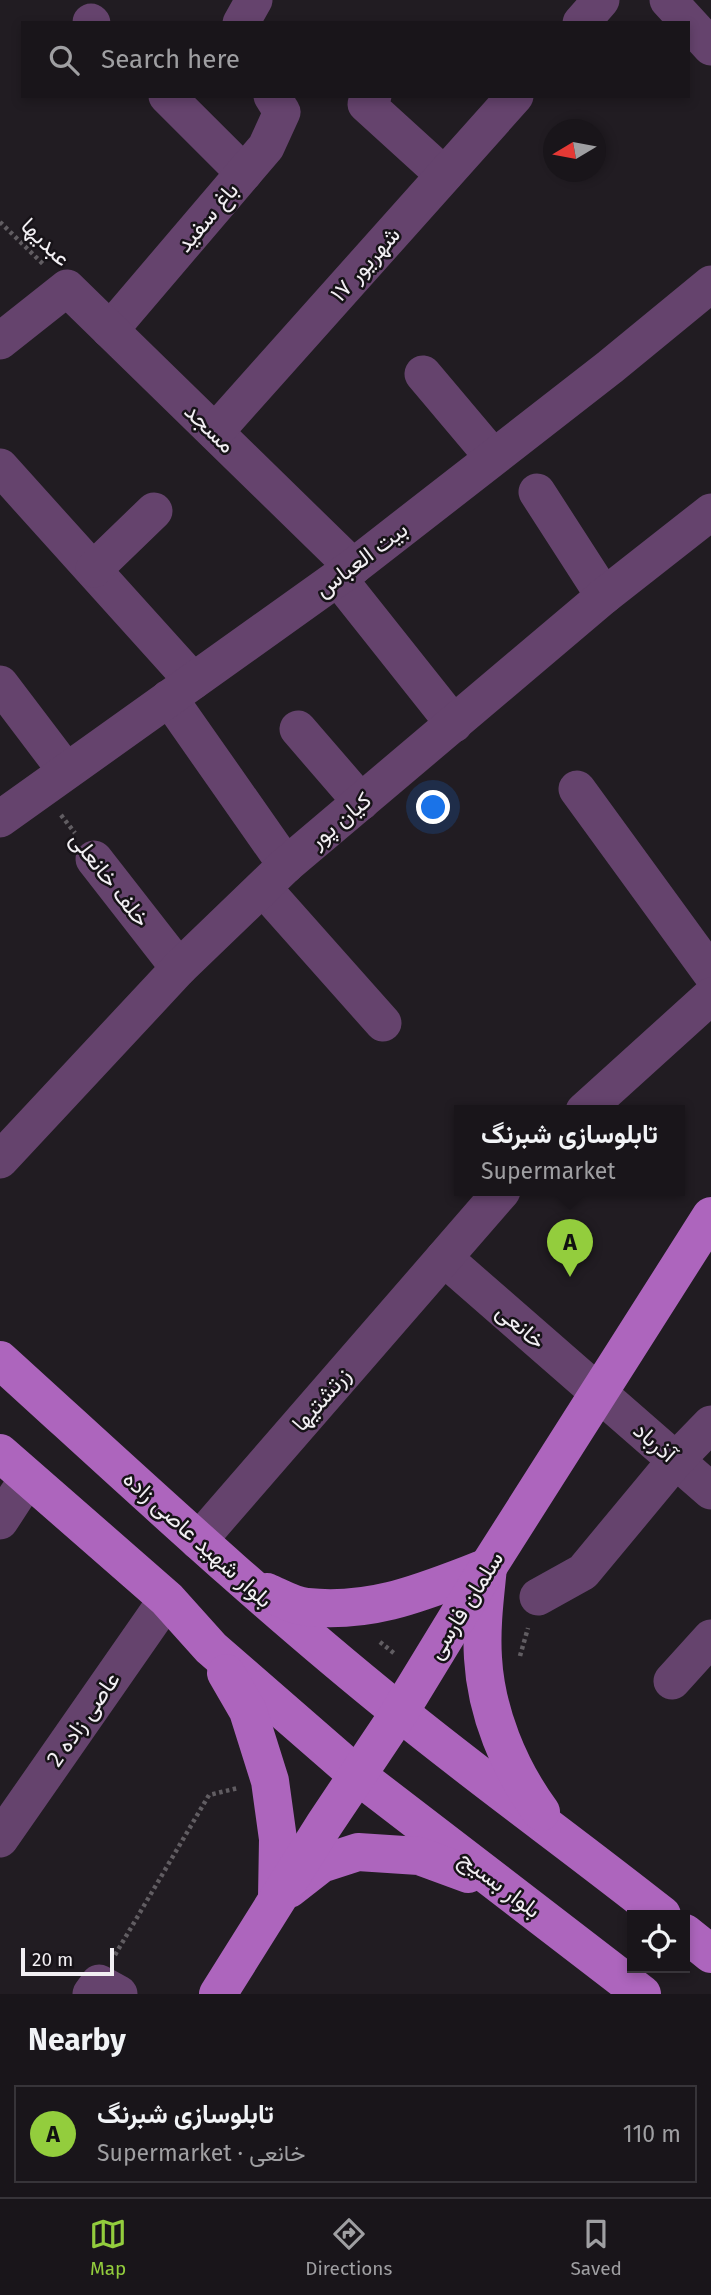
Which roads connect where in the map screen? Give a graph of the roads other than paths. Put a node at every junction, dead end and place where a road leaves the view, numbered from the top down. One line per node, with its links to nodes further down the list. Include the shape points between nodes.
1 (254, 0): 4 (street)
2 (601, 0): 5 (street)
3 (668, 0): 6 (street)
4 (242, 21)
5 (583, 21)
6 (687, 21)
7 (690, 24): 8 (street)
8 (711, 47)
9 (169, 98): 13 (street)
10 (273, 98): 13 (street, باغ سفید, via 282,113 266,147)
11 (371, 98): 14 (street, via 366,104)
12 (513, 98): 14 (street, ۱۷ شهریور)
13 (244, 173): 16 (street, باغ سفید)
14 (444, 175): 19 (street, ۱۷ شهریور)
15 (711, 284): 20 (street, بیت العباس)
16 (110, 330): 17 (street, مسجد, via 68,288); 19 (street, مسجد)
17 (0, 341)
18 (423, 374): 20 (street)
19 (215, 432): 26 (street, مسجد)
20 (494, 457): 26 (street, بیت العباس)
21 (0, 467): 25 (street)
22 (537, 492): 27 (street)
23 (154, 511): 25 (street)
24 (711, 512): 27 (street, کیان پور)
25 (94, 569): 29 (street)
26 (345, 572): 29 (street, بیت العباس); 30 (street, مسجد)
27 (604, 596): 30 (street, کیان پور)
28 (0, 684): 32 (street)
29 (181, 690): 32 (street, بیت العباس); 37 (street)
30 (454, 723): 34 (street, کیان پور)
31 (298, 729): 34 (street)
32 (54, 780): 35 (street, بیت العباس)
33 (578, 789): 39 (street)
34 (361, 802): 37 (street, کیان پور)
35 (0, 819)
36 (94, 859): 38 (street, خلف خانعلی)
37 (275, 877): 38 (street, کیان پور); 41 (street)
38 (179, 968): 43 (street, کیان پور)
39 (711, 973)
40 (711, 996): 42 (street)
41 (383, 1023)
42 (591, 1105)
43 (0, 1160)
44 (498, 1196): 46 (street, زرتشتیها)
45 (711, 1216): 48 (main road, سلمان فارسی)
46 (444, 1258): 48 (street, خانعی); 55 (street, زرتشتیها)
47 (0, 1360): 55 (main road, بلوار شهید عاصی زاده)
48 (598, 1394): 51 (street, آذرباد); 56 (main road, سلمان فارسی)
49 (711, 1424): 51 (street)
50 (0, 1453): 52 (main road)
51 (676, 1460): 53 (street, آذرباد); 58 (street, via 583,1572)
52 (28, 1478): 54 (street); 59 (main road)
53 (711, 1492)
54 (0, 1521)
55 (198, 1541): 57 (main road, بلوار شهید عاصی زاده)
56 (488, 1567): 57 (main road, via 419,1594 367,1607 304,1607); 63 (main road, سلمان فارسی); 65 (main road, via 483,1627 487,1692 523,1787)
57 (245, 1583): 63 (main road, بلوار شهید عاصی زاده)
58 (538, 1597)
59 (167, 1599): 61 (main road); 66 (street, عاصی زاده 2)
60 (711, 1638): 62 (street)
61 (212, 1648): 64 (main road); 68 (main road, via 248,1711 270,1780 278,1839)
62 (672, 1681)
63 (399, 1713): 64 (main road, سلمان فارسی); 65 (main road)
64 (357, 1775): 67 (main road, بلوار بسیج); 68 (main road, سلمان فارسی)
65 (557, 1834): 69 (main road)
66 (0, 1839)
67 (506, 1889): 68 (main road, via 419,1856 358,1853 321,1864); 73 (main road, بلوار بسیج)
68 (276, 1898): 72 (main road, سلمان فارسی)
69 (656, 1910)
70 (690, 1937): 71 (main road)
71 (711, 1954)
72 (218, 1994)
73 (642, 1994)

